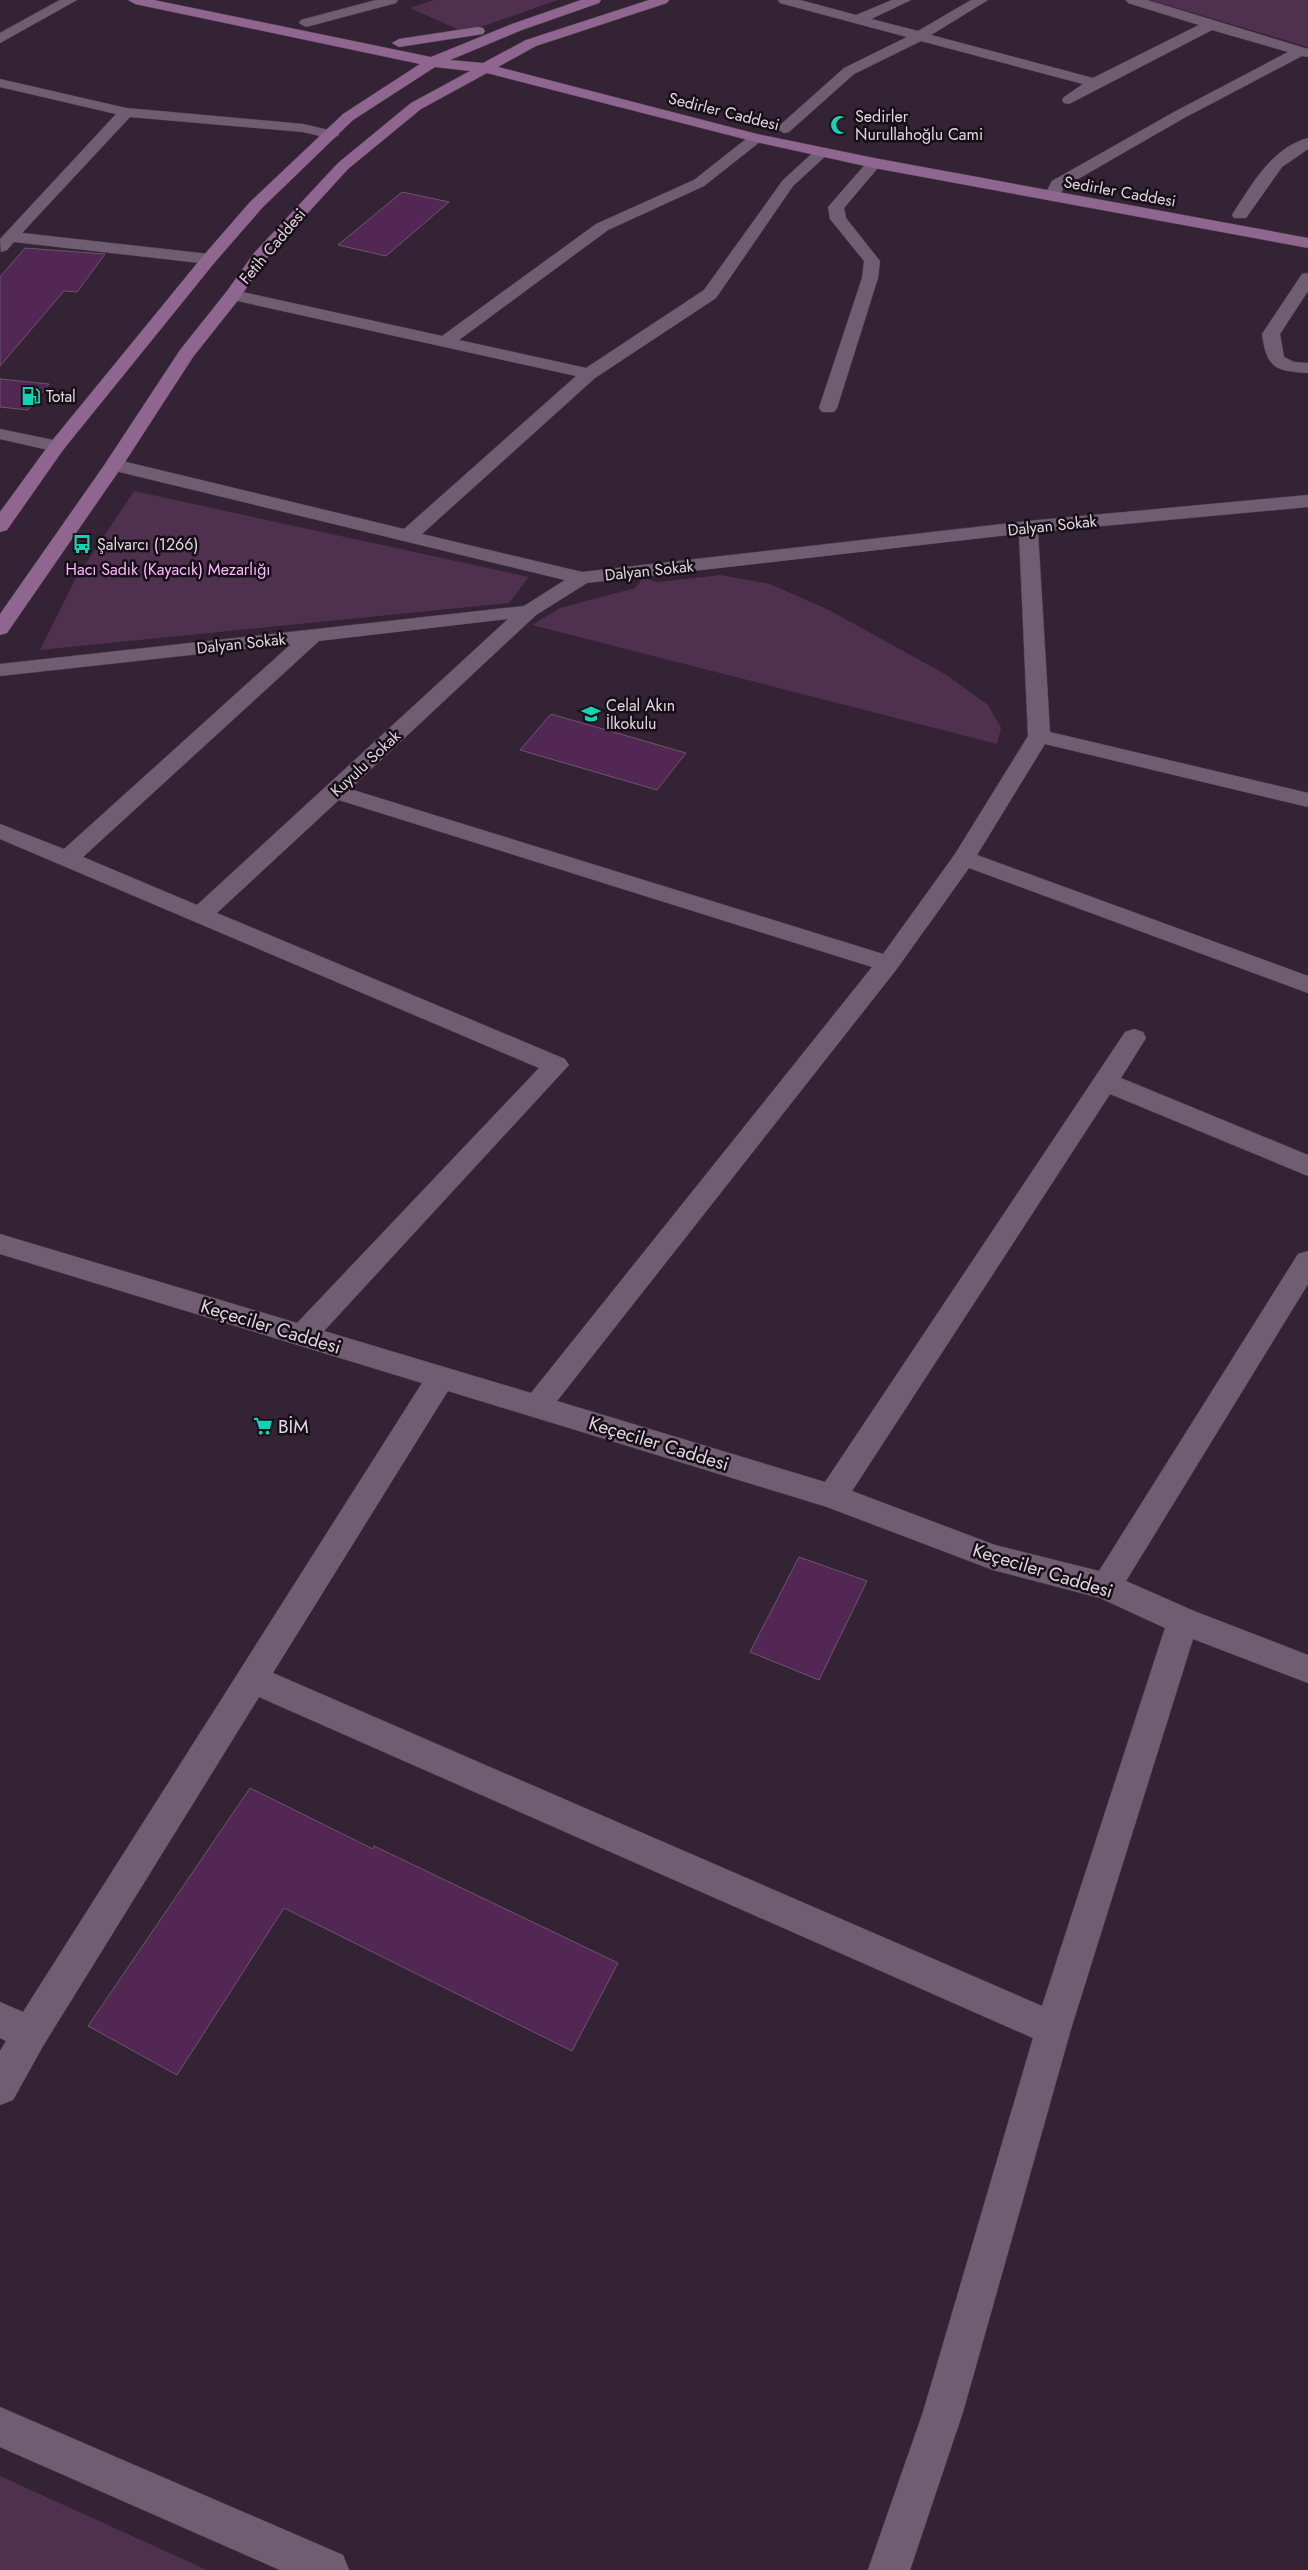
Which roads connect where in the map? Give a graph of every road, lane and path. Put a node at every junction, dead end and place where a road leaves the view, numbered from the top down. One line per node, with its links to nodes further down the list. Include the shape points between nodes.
1 (70, 0): 16 (street)
2 (135, 0): 18 (main road, Sedirler Caddesi)
3 (201, 0): 13 (main road, Sedirler Caddesi)
4 (594, 0): 11 (main road, Fetih Caddesi)
5 (662, 0): 21 (main road, Fetih Caddesi, via 531,43)
6 (785, 0): 12 (street)
7 (904, 0): 12 (street)
8 (981, 0): 15 (street)
9 (1132, 0): 14 (street)
10 (382, 1): 13 (street)
11 (541, 18): 17 (main road, via 454,36); 20 (main road, Fetih Caddesi)
12 (858, 19): 15 (street)
13 (306, 23): 17 (main road, Sedirler Caddesi)
14 (1210, 25): 19 (street); 25 (street)
15 (920, 35): 25 (street); 31 (street, via 849,71)
16 (0, 39)
17 (399, 43): 20 (main road, Sedirler Caddesi)
18 (362, 47): 22 (main road, Sedirler Caddesi); 27 (main road, via 377,54 385,71)
19 (1304, 52): 37 (street, via 1179,115)
20 (452, 53): 21 (main road, Sedirler Caddesi); 22 (main road, Fetih Caddesi)
21 (501, 60): 23 (main road, Fetih Caddesi); 28 (main road, Sedirler Caddesi)
22 (432, 62): 23 (main road, Sedirler Caddesi); 27 (main road, Fetih Caddesi)
23 (486, 68): 33 (main road, Sedirler Caddesi); 45 (main road, Fetih Caddesi, via 416,106 343,166 260,256)
24 (0, 83): 29 (street)
25 (1096, 83): 26 (street)
26 (1069, 100)
27 (370, 101): 32 (main road, Fetih Caddesi, via 348,117)
28 (699, 108)
29 (126, 112): 32 (street, via 303,128); 41 (street, via 15,223)
30 (765, 124): 31 (main road, Sedirler Caddesi)
31 (784, 128): 37 (main road, Sedirler Caddesi)
32 (332, 135): 43 (main road, Fetih Caddesi, via 256,206)
33 (756, 138): 35 (main road, Sedirler Caddesi); 46 (street, via 700,183 602,227)
34 (1308, 143): 39 (street, via 1290,150 1276,163)
35 (822, 152): 36 (main road, Sedirler Caddesi); 50 (street, via 788,183 710,294)
36 (874, 163): 37 (main road, Sedirler Caddesi); 51 (street, via 836,207 838,219 872,261 870,278)
37 (1055, 190): 38 (main road, Sedirler Caddesi); 42 (main road, Sedirler Caddesi)
38 (1211, 210)
39 (1235, 214): 40 (main road)
40 (1308, 229)
41 (6, 243): 43 (street)
42 (1308, 243)
43 (209, 259): 47 (main road, Fetih Caddesi)
44 (1308, 278): 49 (street, via 1272,334 1274,355 1278,361 1291,367)
45 (233, 295): 46 (street); 48 (main road, Fetih Caddesi)
46 (447, 341): 50 (street)
47 (139, 348): 48 (main road); 53 (main road, Fetih Caddesi)
48 (186, 354): 54 (main road, Fetih Caddesi)
49 (1308, 368)
50 (589, 374): 58 (street)
51 (828, 408)
52 (0, 434): 53 (street)
53 (57, 446): 56 (main road, Fetih Caddesi)
54 (114, 465): 58 (street); 61 (main road, Fetih Caddesi)
55 (1308, 502): 57 (street, Dalyan Sokak)
56 (0, 526)
57 (1028, 527): 59 (street, Dalyan Sokak); 64 (street)
58 (406, 537): 59 (street)
59 (582, 578): 60 (street, Dalyan Sokak)
60 (529, 611): 62 (street, Dalyan Sokak); 65 (street, Kuyulu Sokak)
61 (0, 629)
62 (314, 635): 63 (street, Dalyan Sokak); 69 (street)
63 (0, 670)
64 (1039, 736): 66 (street); 68 (street)
65 (334, 792): 70 (street, Kuyulu Sokak); 71 (street)
66 (1308, 800)
67 (0, 831): 69 (street)
68 (964, 858): 71 (street); 72 (street)
69 (67, 859): 70 (street)
70 (201, 915): 78 (street, via 556,1065)
71 (888, 964): 80 (street)
72 (1308, 985)
73 (1134, 1038): 74 (street)
74 (1104, 1082): 75 (street); 81 (street)
75 (1308, 1166)
76 (0, 1244): 78 (street, Keçeciler Caddesi)
77 (1308, 1261): 82 (street)
78 (302, 1336): 79 (street, Keçeciler Caddesi)
79 (441, 1378): 80 (street, Keçeciler Caddesi); 85 (street)
80 (537, 1406): 81 (street, Keçeciler Caddesi)
81 (832, 1496): 82 (street, Keçeciler Caddesi, via 993,1557)
82 (1106, 1586): 83 (street, Keçeciler Caddesi)
83 (1183, 1621): 84 (street, Keçeciler Caddesi); 87 (street)
84 (1308, 1669)
85 (252, 1679): 86 (street); 87 (street)
86 (15, 2026): 88 (street)
87 (1053, 2029): 91 (street, via 943,2412)
88 (0, 2087)
89 (0, 2427): 90 (street)
90 (328, 2570)
91 (889, 2570)

